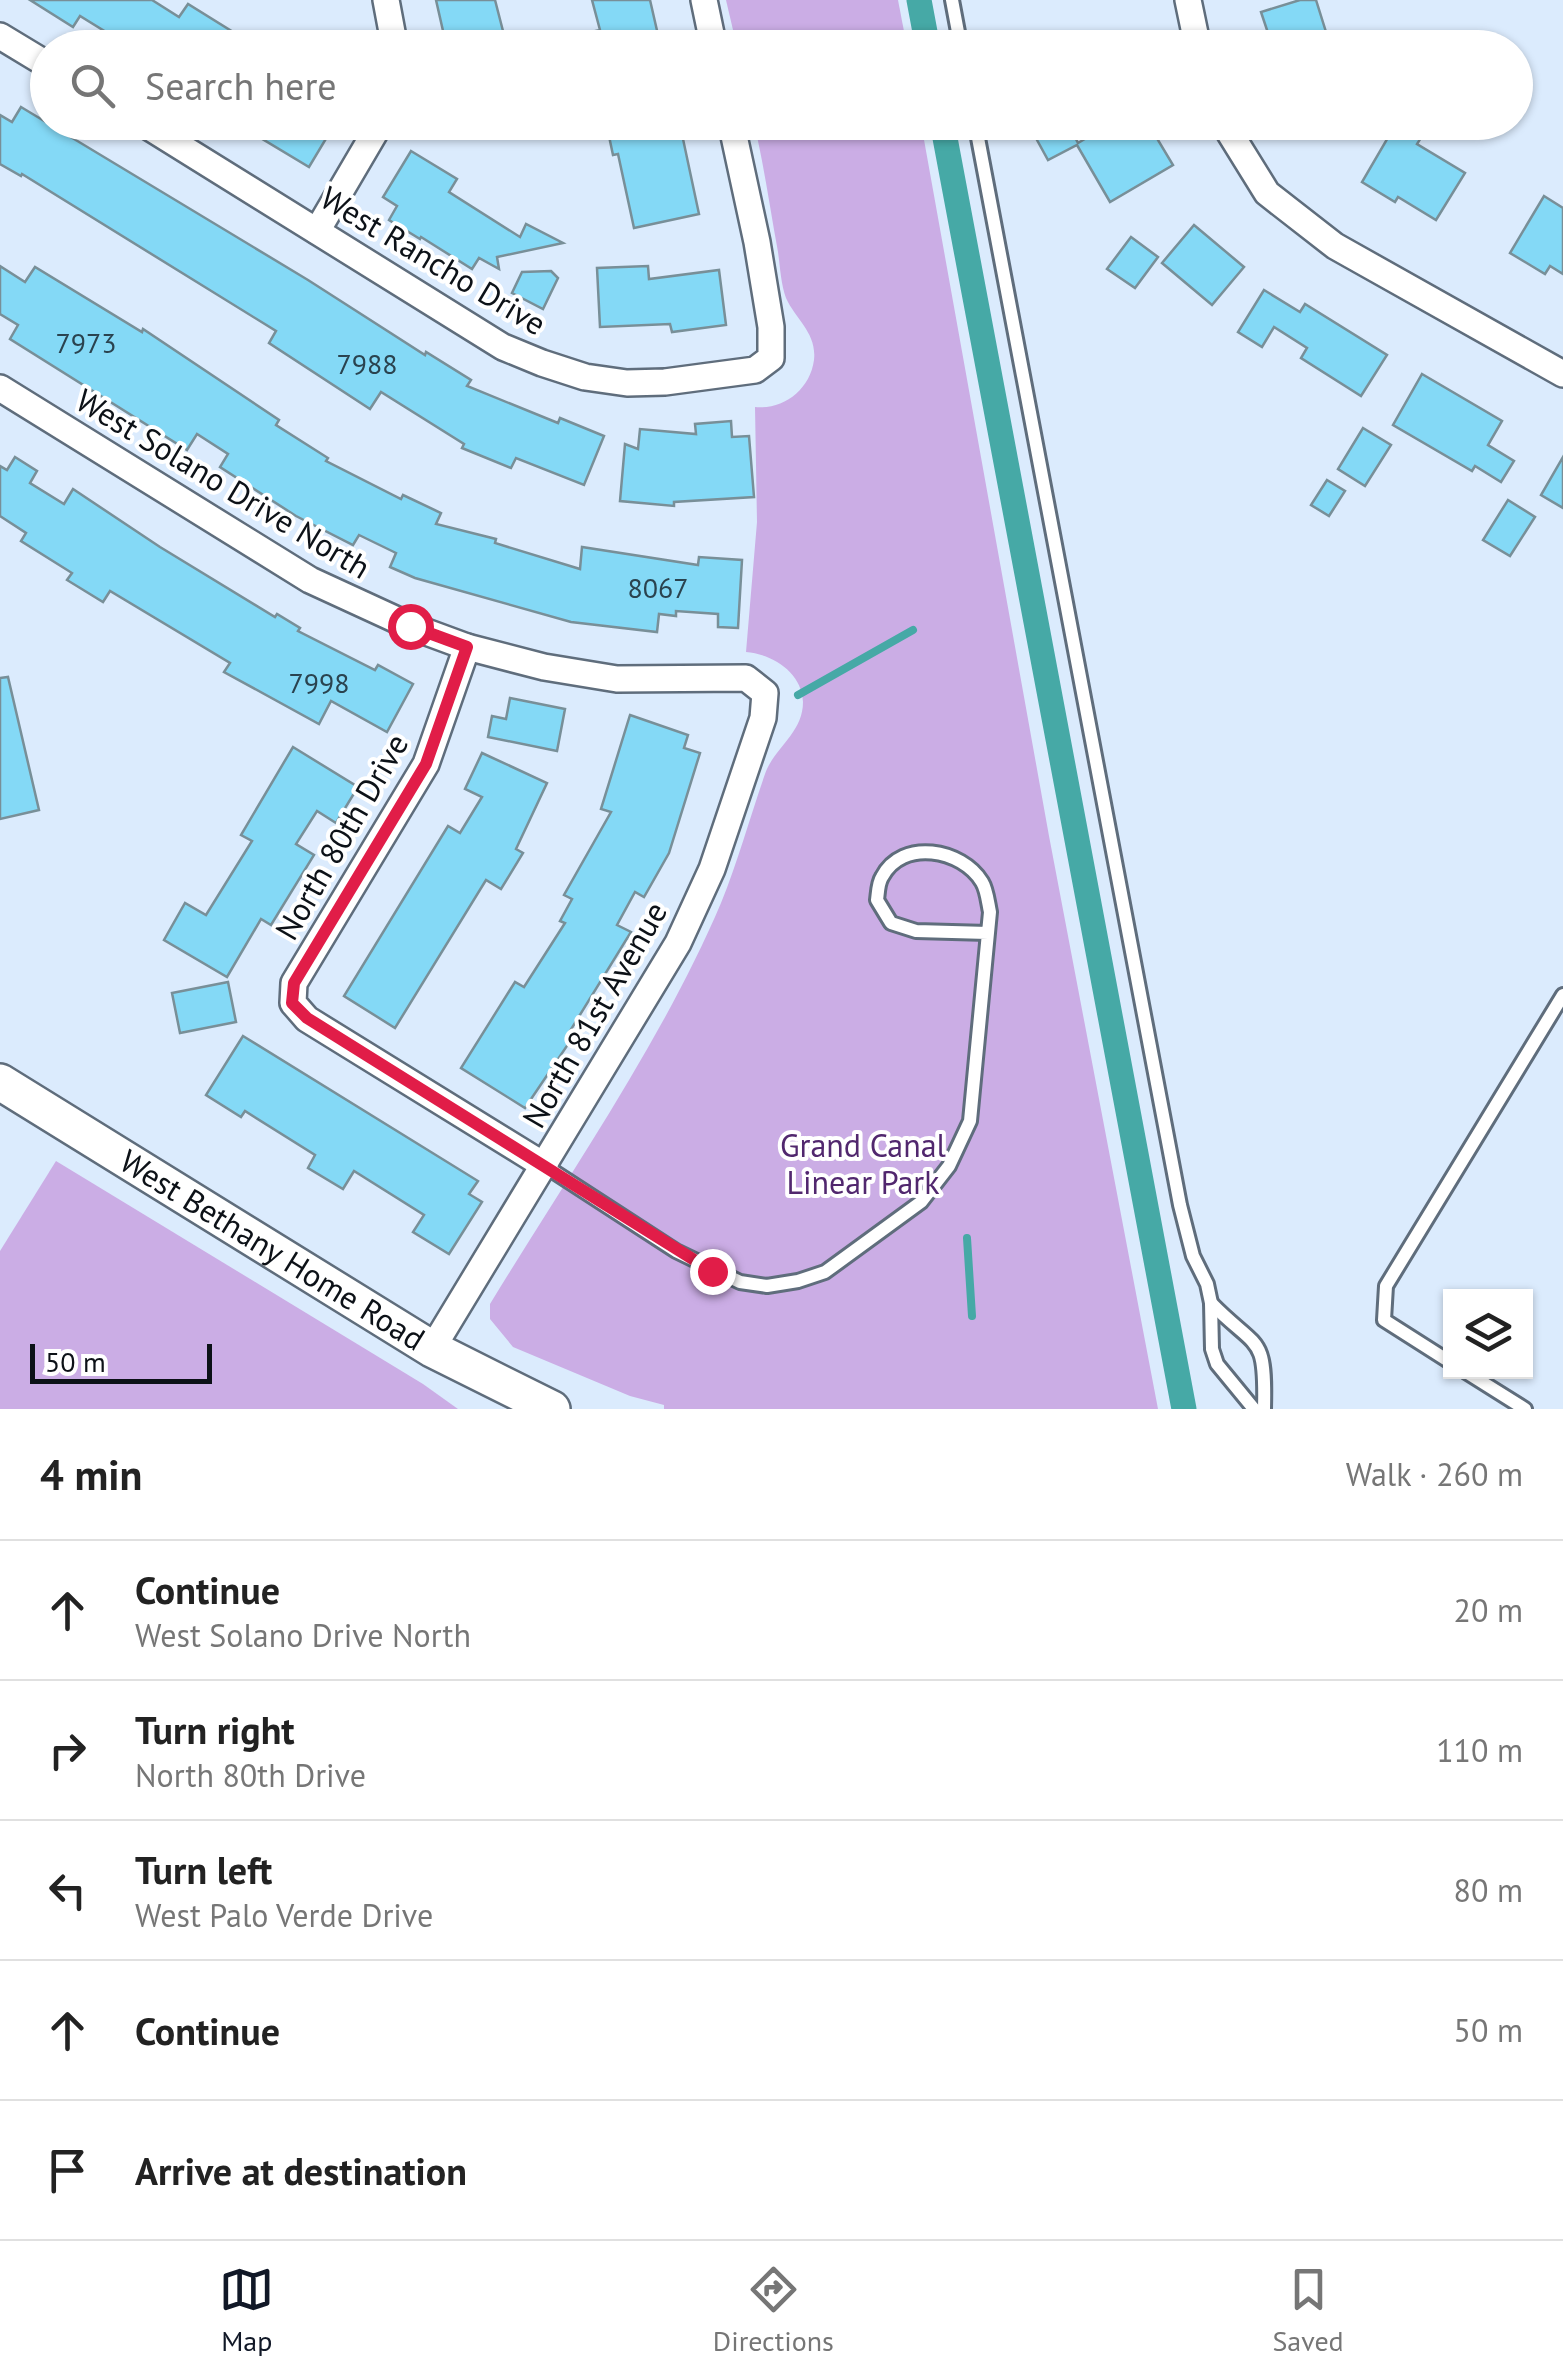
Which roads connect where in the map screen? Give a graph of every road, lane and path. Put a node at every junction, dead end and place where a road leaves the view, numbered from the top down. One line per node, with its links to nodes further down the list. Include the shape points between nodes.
1 (386, 0): 5 (street)
2 (704, 0): 6 (street)
3 (952, 0): 7 (lane)
4 (1188, 0): 8 (street)
5 (392, 30)
6 (710, 30)
7 (958, 30)
8 (1194, 30)
9 (0, 36): 10 (street)
10 (30, 54)
11 (169, 140): 16 (street, West Rancho Drive)
12 (370, 140): 16 (street)
13 (735, 140): 16 (street, West Rancho Drive, via 771,327 771,358 755,370 664,382 585,377 503,347)
14 (978, 140): 25 (lane, via 1180,1205)
15 (1234, 140): 17 (street, via 1267,193 1335,246)
16 (317, 231)
17 (1563, 374)
18 (0, 388): 19 (street, West Solano Drive North, via 310,580)
19 (467, 647): 20 (street, West Solano Drive North, via 618,679 746,678); 24 (street, North 80th Drive, via 426,764 294,983 292,1003)
20 (766, 692): 24 (street, North 81st Avenue, via 712,870 678,943)
21 (988, 933): 21 (lane, via 984,884 938,851 909,853 880,878 877,900 891,923 916,931); 24 (lane, via 970,1120 948,1166 921,1202 825,1272 766,1286 740,1282 676,1252)
22 (1563, 995): 27 (lane, via 1386,1286 1384,1320)
23 (0, 1082): 26 (main road, West Bethany Home Road)
24 (544, 1166): 26 (street, North 81st Avenue)
25 (1211, 1302): 30 (lane, via 1217,1364); 31 (lane, via 1262,1350)
26 (432, 1348): 29 (main road, West Bethany Home Road)
27 (1443, 1358)
28 (1477, 1379): 32 (lane)
29 (552, 1409)
30 (1254, 1409)
31 (1264, 1409)
32 (1525, 1409)

